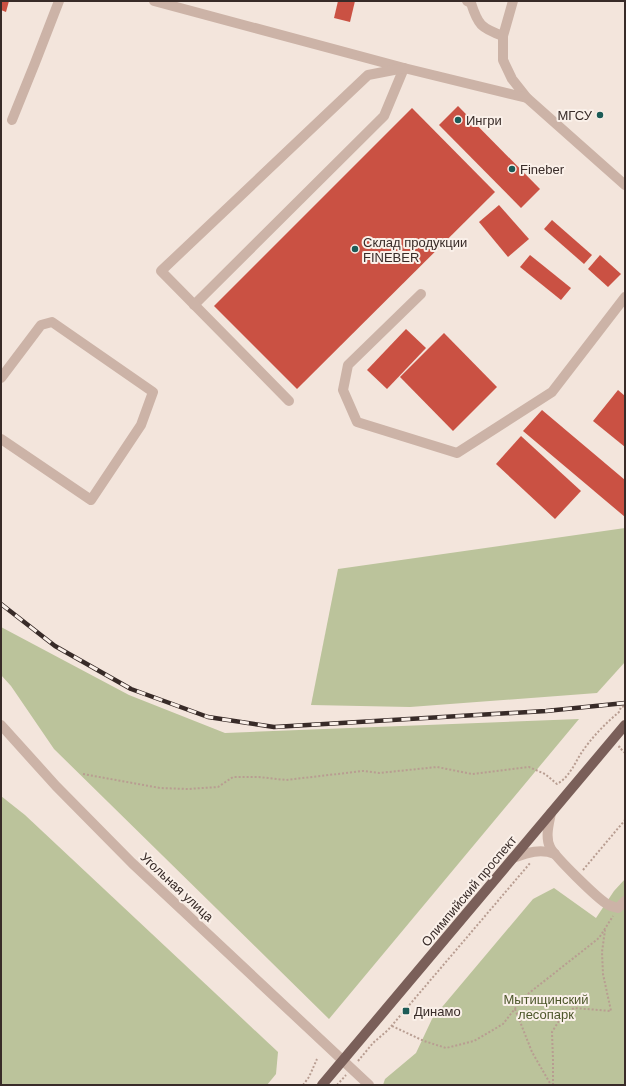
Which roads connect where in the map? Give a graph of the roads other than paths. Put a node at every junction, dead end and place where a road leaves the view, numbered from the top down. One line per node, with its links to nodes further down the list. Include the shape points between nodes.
1 (59, 1): 8 (street)
2 (154, 1): 6 (street)
3 (467, 1): 5 (street, via 485,30)
4 (513, 1): 5 (street)
5 (503, 36): 7 (street, via 503,60 512,79)
6 (404, 68): 7 (street); 12 (street, via 384,116); 12 (street, via 368,75 161,271)
7 (527, 98): 9 (street)
8 (12, 120)
9 (625, 185)
10 (421, 294): 11 (street, via 348,365 343,390 357,422 457,453 552,392)
11 (625, 298)
12 (194, 305): 14 (street)
13 (1, 378): 15 (street, via 41,325 52,322 153,392 141,425 91,500)
14 (289, 402)
15 (1, 439)
16 (1, 725): 22 (street, Угольная улица, via 56,786 132,863)
17 (625, 725): 18 (main road, Олимпийский проспект, via 619,740)
18 (551, 813): 19 (street, via 548,838); 20 (main road, Олимпийский проспект)
19 (555, 854): 20 (street, via 535,851); 21 (street, via 607,905)
20 (513, 858): 22 (main road, Олимпийский проспект)
21 (622, 904)
22 (343, 1060): 23 (main road, Олимпийский проспект); 24 (street, Угольная улица)
23 (322, 1085)
24 (369, 1085)

